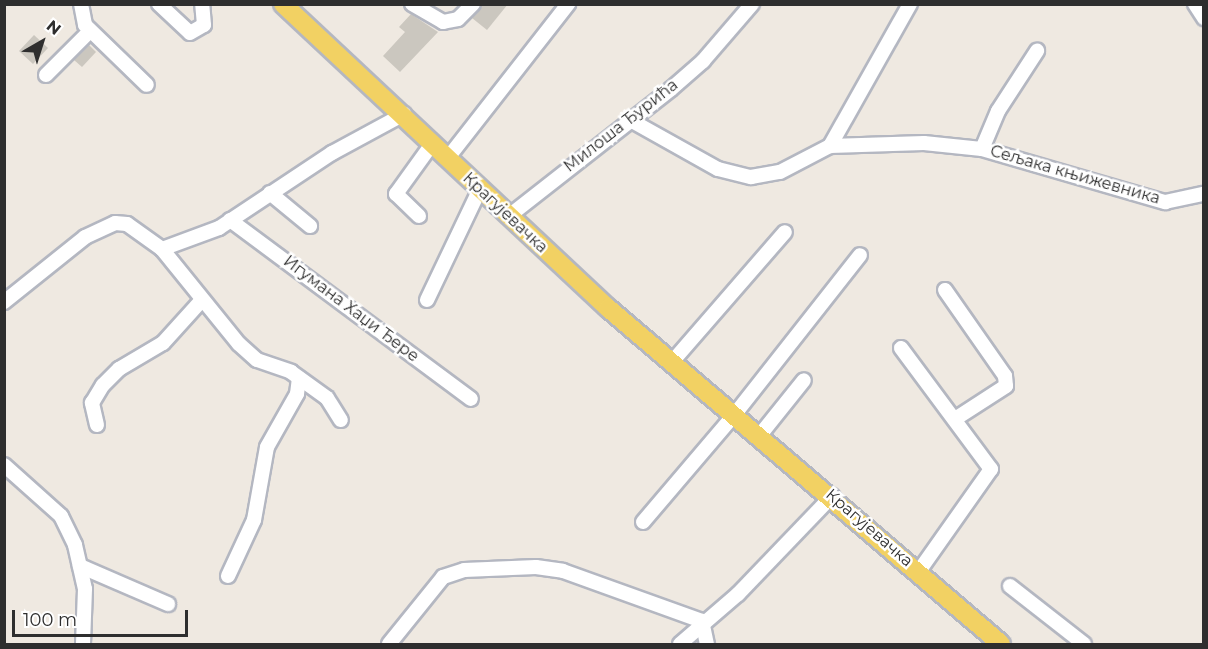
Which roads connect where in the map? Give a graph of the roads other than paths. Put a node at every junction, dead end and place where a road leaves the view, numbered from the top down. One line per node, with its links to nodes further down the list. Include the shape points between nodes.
1 (81, 4): 12 (street, via 81,17)
2 (159, 4): 3 (street, via 190,33 204,25)
3 (202, 4)
4 (283, 4): 16 (main road, Крагујевачка)
5 (412, 4): 6 (street, via 443,22 458,19)
6 (473, 4)
7 (568, 4): 21 (street)
8 (752, 4): 17 (street, Милоша Ђурића, via 703,61)
9 (910, 4): 19 (street)
10 (1195, 4): 11 (street)
11 (1203, 18)
12 (90, 31): 14 (street); 15 (street)
13 (1037, 51): 20 (street, Сељака књижевника, via 998,111)
14 (46, 75)
15 (147, 85)
16 (404, 114): 18 (main road, Крагујевачка); 23 (street)
17 (632, 121): 19 (street, Сељака књижевника, via 718,169 751,177 780,172); 26 (street, Милоша Ђурића, via 574,161)
18 (432, 144): 21 (main road, Крагујевачка); 25 (street, via 396,194)
19 (830, 146): 20 (street, Сељака књижевника, via 924,143)
20 (982, 149): 24 (street, Сељака књижевника, via 1148,199 1165,202)
21 (447, 159): 22 (main road, Крагујевачка)
22 (480, 189): 26 (main road, Крагујевачка); 33 (street)
23 (270, 193): 27 (street); 28 (street)
24 (1203, 194)
25 (420, 216)
26 (509, 216): 37 (main road, Крагујевачка)
27 (230, 220): 30 (street); 40 (street, Игумана Хаџи Ђере)
28 (310, 226)
29 (785, 232): 37 (street)
30 (162, 249): 34 (street); 35 (street, via 127,224 102,227)
31 (860, 255): 41 (street)
32 (945, 290): 42 (street, via 1005,376 1006,386)
33 (427, 300)
34 (201, 301): 38 (street, via 258,360); 44 (street, via 163,343 119,369 103,385 92,403)
35 (4, 302)
36 (901, 348): 42 (street)
37 (672, 362): 41 (main road, Крагујевачка)
38 (299, 378): 43 (street, via 327,398); 51 (street, via 297,394 267,447 254,520)
39 (804, 380): 45 (street)
40 (471, 399)
41 (735, 414): 45 (main road, Крагујевачка); 48 (street)
42 (955, 419): 50 (street, via 990,474)
43 (341, 420)
44 (97, 425)
45 (760, 435): 47 (main road, Крагујевачка)
46 (4, 465): 49 (street, via 61,516)
47 (832, 496): 50 (main road, Крагујевачка); 54 (street, via 732,600)
48 (643, 522)
49 (81, 566): 53 (street); 55 (street)
50 (919, 571): 59 (main road, Крагујевачка)
51 (228, 576)
52 (1010, 586): 60 (street)
53 (168, 604)
54 (702, 621): 56 (street, via 563,570 464,570 443,577); 57 (street); 58 (street)
55 (83, 645)
56 (389, 645)
57 (680, 645)
58 (708, 645)
59 (1001, 645)
60 (1084, 645)

